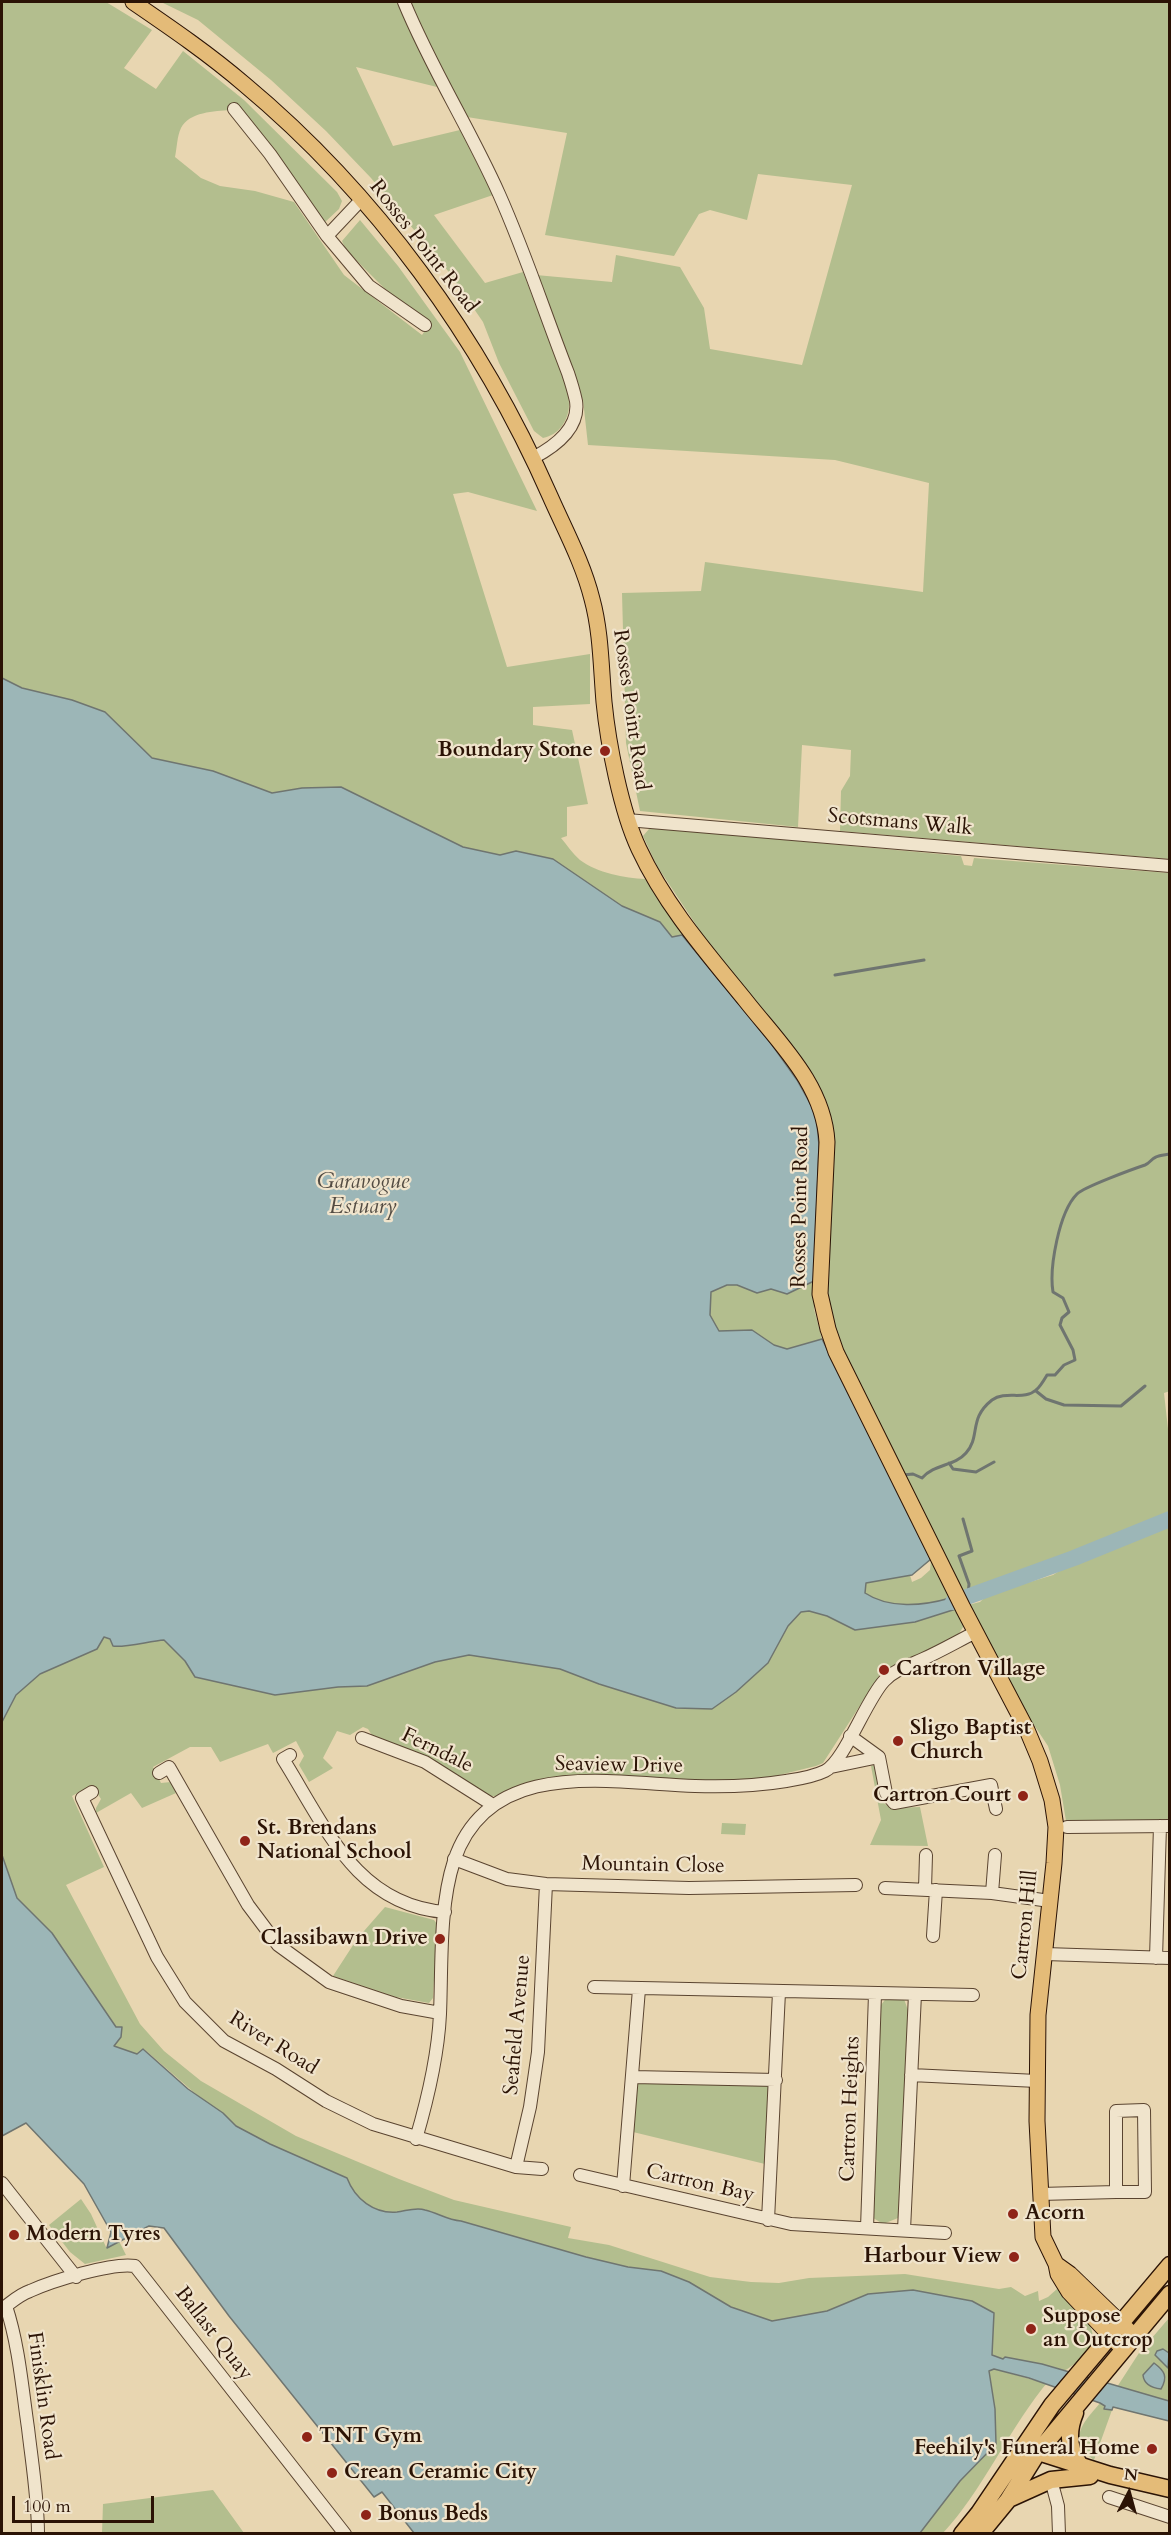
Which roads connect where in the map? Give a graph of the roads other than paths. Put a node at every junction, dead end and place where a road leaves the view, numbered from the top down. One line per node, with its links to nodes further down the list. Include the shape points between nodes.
1 (133, 2): 4 (main road, Rosses Point Road, via 248,87)
2 (404, 2): 7 (street, via 421,44 500,196 568,373 576,404 572,426 559,441)
3 (234, 109): 5 (street)
4 (361, 200): 5 (street); 7 (main road, Rosses Point Road, via 415,265 467,339)
5 (327, 236): 6 (street, via 369,286)
6 (426, 325)
7 (533, 458): 8 (main road, Rosses Point Road, via 592,598 608,728)
8 (627, 820): 9 (street, Scotsmans Walk); 10 (main road, Rosses Point Road, via 639,849 690,932 800,1070 821,1106 827,1142 820,1293 828,1329)
9 (1170, 866)
10 (963, 1608): 11 (main road, Cartron Hill)
11 (976, 1632): 12 (street, via 888,1677); 31 (main road, Cartron Hill, via 1026,1730 1052,1800 1056,1827)
12 (850, 1736): 15 (street); 16 (street)
13 (362, 1738): 19 (street, Ferndale, via 424,1762)
14 (290, 1755): 32 (street, via 283,1759 350,1863 384,1894 423,1911)
15 (879, 1756): 16 (street, Seaview Drive); 20 (street, via 886,1793 894,1803 991,1785)
16 (831, 1767): 19 (street, Seaview Drive, via 799,1779 749,1786 570,1781 545,1784)
17 (159, 1773): 43 (street, via 169,1767 248,1905 278,1945 328,1982 401,2006)
18 (92, 1792): 48 (street, River Road, via 82,1798 156,1957 185,2002 224,2041 326,2101)
19 (493, 1804): 25 (street, Seaview Drive, via 475,1821)
20 (996, 1809)
21 (1165, 1826): 22 (street); 35 (street)
22 (1067, 1827)
23 (926, 1855): 29 (street)
24 (995, 1855): 30 (street)
25 (454, 1859): 26 (street, Mountain Close, via 507,1879); 32 (street, Seaview Drive)
26 (546, 1884): 27 (street, Mountain Close, via 689,1888); 49 (street, Seafield Avenue, via 538,2052)
27 (856, 1885)
28 (885, 1888): 29 (street)
29 (930, 1890): 30 (street); 33 (street)
30 (992, 1893): 31 (street)
31 (1050, 1901): 34 (main road, Cartron Hill)
32 (445, 1912): 43 (street, Seaview Drive)
33 (933, 1936)
34 (1045, 1954): 35 (street); 47 (main road, Cartron Hill, via 1038,2015)
35 (1156, 1958): 36 (street)
36 (1170, 1958)
37 (594, 1987): 38 (street)
38 (639, 1989): 39 (street); 45 (street, Cartron Bay)
39 (779, 1992): 40 (street); 46 (street, Cartron Bay)
40 (875, 1994): 41 (street); 57 (street, Cartron Heights)
41 (915, 1995): 42 (street); 44 (street)
42 (973, 1995)
43 (440, 2013): 48 (street, Seaview Drive, via 431,2084)
44 (911, 2075): 47 (street); 58 (street)
45 (633, 2077): 46 (street); 53 (street, Cartron Bay)
46 (776, 2080): 56 (street, Cartron Bay)
47 (1037, 2081): 55 (main road, Cartron Hill)
48 (416, 2139): 49 (street, River Road)
49 (516, 2168): 50 (street, River Road)
50 (542, 2169)
51 (580, 2175): 53 (street, Cartron Bay)
52 (2, 2183): 61 (street)
53 (623, 2186): 56 (street, Cartron Bay)
54 (1116, 2192): 54 (street, via 1116,2111 1144,2110 1145,2192); 55 (street)
55 (1040, 2194): 64 (main road, Cartron Hill, via 1043,2237 1056,2264 1070,2274)
56 (768, 2220): 57 (street, Cartron Bay, via 814,2227)
57 (867, 2228): 58 (street)
58 (904, 2230): 59 (street)
59 (945, 2233)
60 (1170, 2265): 64 (highway)
61 (76, 2277): 63 (street, Ballast Quay, via 29,2291); 76 (street, Ballast Quay, via 115,2266 135,2266)
62 (1170, 2294): 65 (highway)
63 (4, 2306): 75 (street, Finisklin Road, via 16,2341 36,2489)
64 (1116, 2329): 65 (main road, Cartron Hill); 67 (highway, via 1052,2404)
65 (1129, 2343): 66 (highway)
66 (1080, 2401): 67 (highway); 68 (highway, via 1069,2438)
67 (1028, 2454): 68 (highway); 72 (highway); 77 (highway)
68 (1080, 2473): 69 (highway); 70 (highway, via 1110,2475); 73 (street, via 1062,2490)
69 (1051, 2480): 72 (highway); 73 (street)
70 (1170, 2489)
71 (1109, 2497): 74 (street)
72 (1008, 2500): 78 (highway)
73 (1058, 2506): 79 (street)
74 (1170, 2517)
75 (38, 2534)
76 (345, 2534)
77 (962, 2534)
78 (980, 2534)
79 (1059, 2534)

